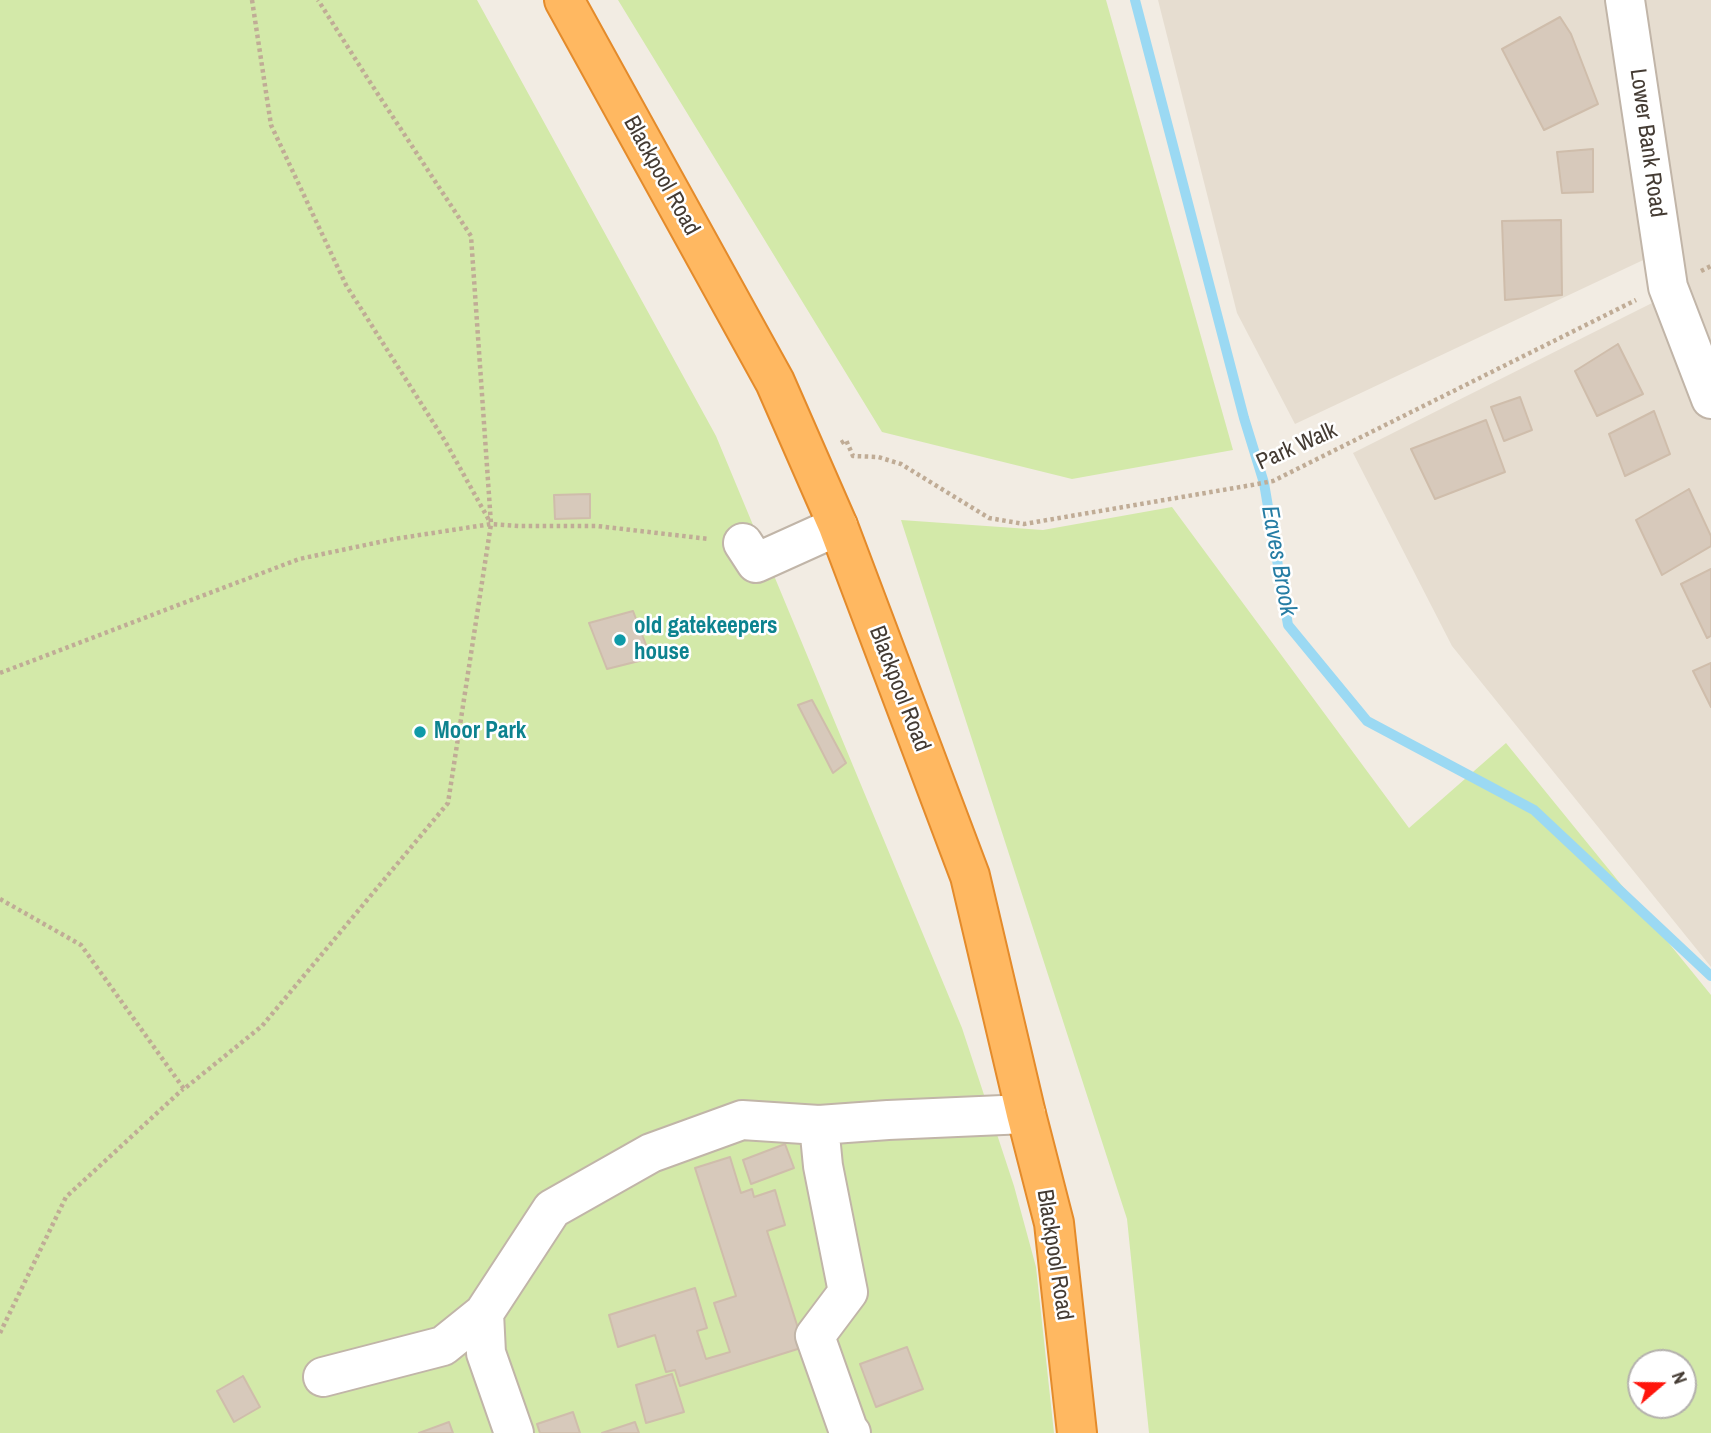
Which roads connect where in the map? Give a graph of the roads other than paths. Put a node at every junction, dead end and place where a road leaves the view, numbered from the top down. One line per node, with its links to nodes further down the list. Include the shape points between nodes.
1 (564, 0): 4 (highway, Blackpool Road, via 775,382)
2 (1625, 0): 3 (street, Lower Bank Road, via 1668,287)
3 (1711, 399)
4 (838, 526): 5 (street, via 757,563); 6 (highway, Blackpool Road, via 970,876)
5 (743, 543)
6 (1026, 1114): 7 (street); 12 (highway, Blackpool Road, via 1054,1223)
7 (819, 1125): 8 (street, via 742,1120 651,1153 552,1209); 11 (street, via 848,1292 815,1336)
8 (484, 1313): 9 (street, via 443,1346); 10 (street, via 486,1353)
9 (323, 1377)
10 (513, 1433)
11 (851, 1433)
12 (1077, 1433)

